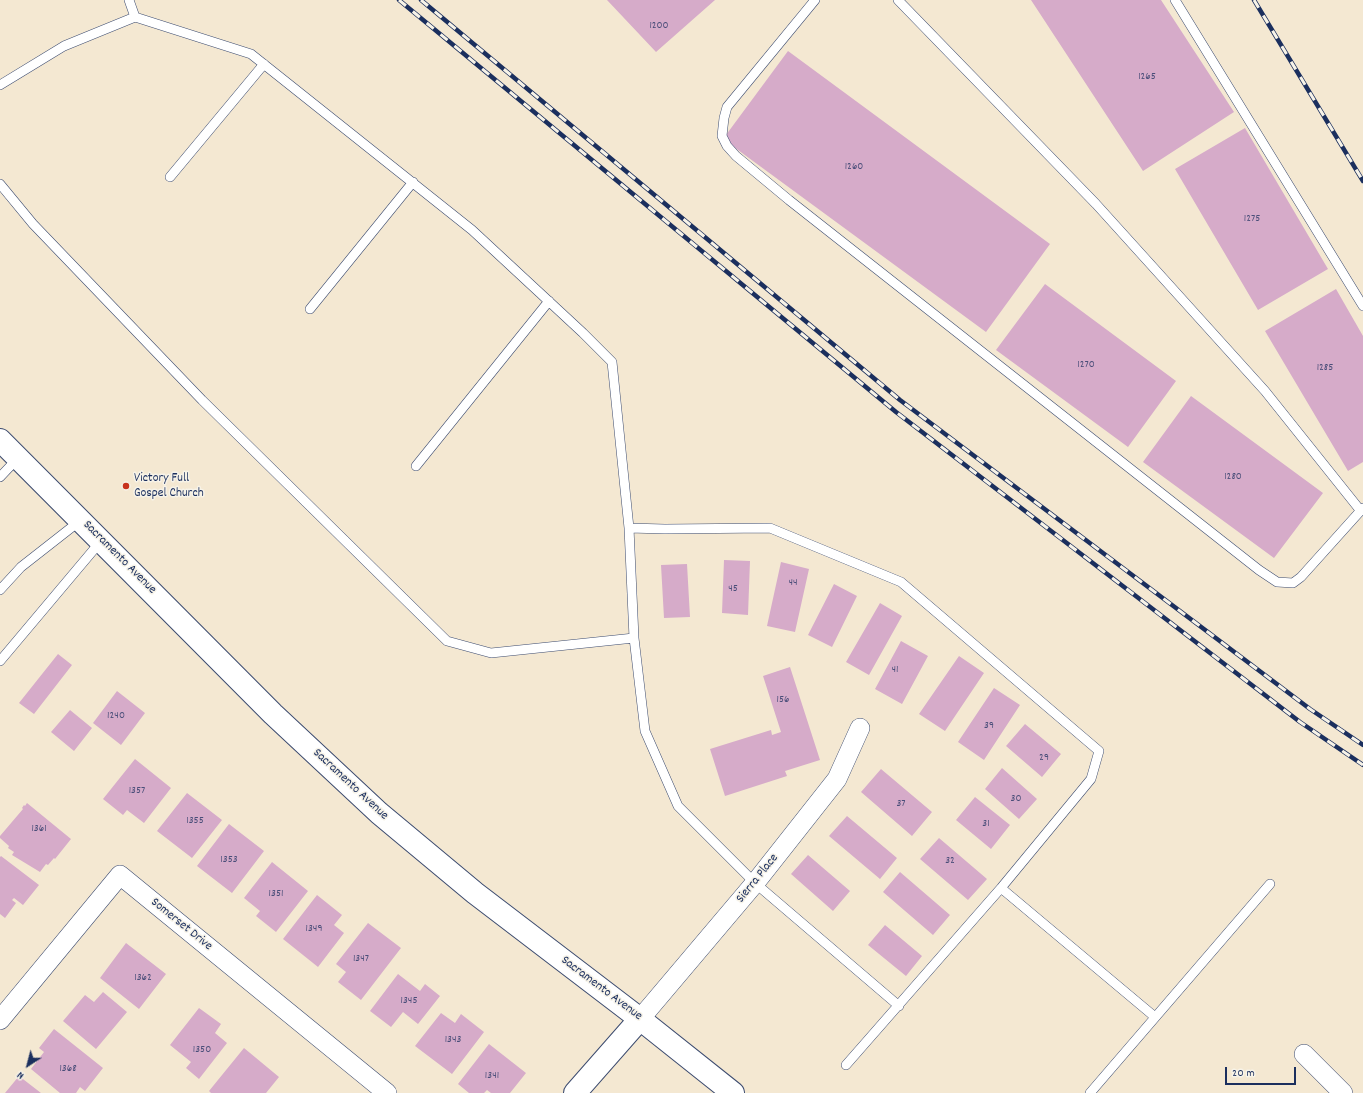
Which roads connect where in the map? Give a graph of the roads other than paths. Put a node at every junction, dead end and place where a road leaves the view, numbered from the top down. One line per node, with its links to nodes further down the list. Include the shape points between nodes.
1 (129, 0): 5 (lane)
2 (816, 0): 18 (lane, via 727,107 722,136 736,156 1277,582 1293,583 1300,577)
3 (898, 0): 18 (lane, via 1102,210 1264,391)
4 (1175, 0): 12 (lane)
5 (135, 17): 6 (lane, via 251,54); 7 (lane, via 64,46)
6 (264, 64): 8 (lane); 9 (lane)
7 (0, 85)
8 (170, 177)
9 (413, 182): 11 (lane, via 472,230); 13 (lane)
10 (0, 184): 23 (lane, via 33,224 202,400 447,641 491,652)
11 (549, 301): 16 (lane); 20 (lane, via 612,362)
12 (1363, 306)
13 (310, 309)
14 (0, 440): 15 (main road, Sacramento Avenue)
15 (18, 458): 17 (lane); 19 (main road, Sacramento Avenue)
16 (416, 466)
17 (0, 477)
18 (1362, 509)
19 (81, 520): 21 (main road, Sacramento Avenue); 22 (lane, via 21,567)
20 (629, 528): 23 (lane); 28 (lane, via 770,528 901,582 1099,751 1091,779)
21 (101, 541): 24 (lane); 31 (main road, Sacramento Avenue, via 273,714 379,813 476,893)
22 (0, 590)
23 (634, 638): 26 (lane, via 645,731 678,806)
24 (0, 661)
25 (860, 728): 26 (street, Sierra Place, via 837,779)
26 (755, 883): 29 (lane); 31 (street, Sierra Place)
27 (1270, 884): 30 (lane)
28 (1001, 888): 29 (lane); 30 (lane)
29 (898, 1006): 34 (lane)
30 (1155, 1017): 38 (lane)
31 (640, 1019): 36 (main road); 37 (main road, Sacramento Avenue)
32 (0, 1020): 35 (street, Somerset Drive, via 120,875)
33 (1304, 1054): 39 (street)
34 (846, 1065)
35 (387, 1093)
36 (574, 1093)
37 (733, 1093)
38 (1090, 1093)
39 (1343, 1093)

